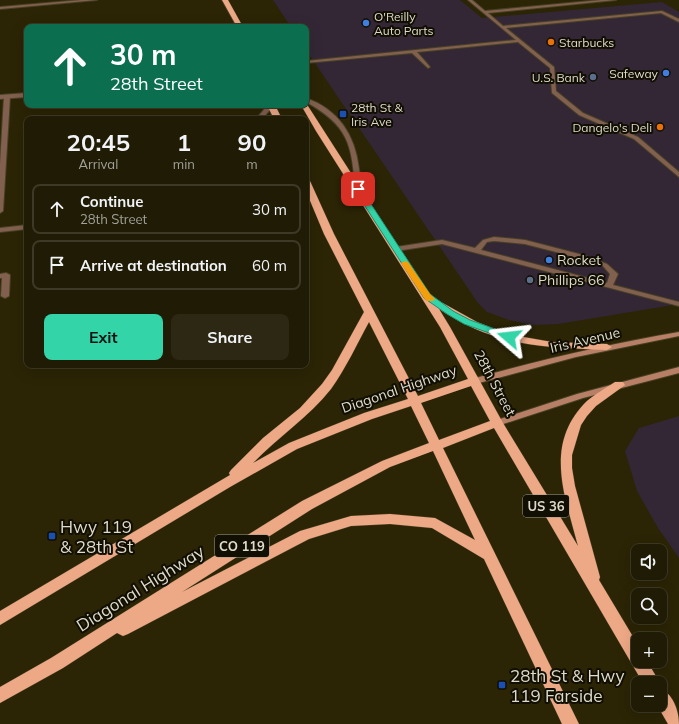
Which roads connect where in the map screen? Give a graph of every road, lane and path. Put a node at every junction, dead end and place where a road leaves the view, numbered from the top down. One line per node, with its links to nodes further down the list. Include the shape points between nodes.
1 (95, 0): 5 (street)
2 (225, 0): 8 (highway)
3 (470, 0): 6 (street)
4 (614, 0): 6 (street)
5 (0, 8)
6 (484, 12): 9 (street)
7 (679, 21): 9 (street, via 662,12)
8 (238, 24)
9 (502, 27): 10 (street)
10 (519, 41): 11 (street); 21 (street, via 552,68 554,92 581,114 636,138)
11 (413, 51): 12 (street); 13 (street)
12 (309, 62)
13 (428, 67)
14 (24, 95): 15 (street)
15 (7, 96): 16 (street); 24 (street)
16 (0, 97)
17 (309, 102): 22 (street, via 334,116 350,140 356,159)
18 (268, 108): 20 (street)
19 (307, 108): 22 (highway, 28th Street / US 36)
20 (262, 116)
21 (679, 175)
22 (358, 189): 27 (highway, 28th Street / US 36)
23 (309, 196): 34 (highway)
24 (0, 211)
25 (24, 227): 26 (street)
26 (0, 230)
27 (396, 249): 28 (street, via 442,242); 32 (highway, 28th Street / US 36)
28 (477, 250): 30 (street); 30 (street, via 485,240 497,238 511,238 530,243 605,265 614,274)
29 (0, 276): 31 (street, via 6,275)
30 (609, 286): 33 (street)
31 (5, 296)
32 (426, 296): 36 (highway, via 467,322 509,337 552,345); 38 (highway, 28th Street / US 36)
33 (679, 304)
34 (369, 312): 40 (highway); 43 (highway, via 326,387 304,411 267,441)
35 (679, 334): 36 (main road, Iris Avenue)
36 (608, 347): 38 (main road, Iris Avenue)
37 (679, 370): 39 (main road)
38 (475, 381): 40 (highway, Diagonal Highway); 41 (highway, 28th Street / US 36)
39 (619, 385): 41 (main road); 45 (highway, via 592,403 583,413 573,430 566,455 569,486)
40 (414, 400): 42 (highway); 43 (highway, Diagonal Highway, via 293,446)
41 (497, 423): 42 (highway, Diagonal Highway / CO 119); 45 (highway, 28th Street / US 36)
42 (435, 445): 44 (highway); 48 (highway, Diagonal Highway / CO 119, via 386,464 306,505)
43 (225, 484): 46 (highway, Diagonal Highway)
44 (489, 556): 48 (highway, via 435,523 390,519 351,521 305,535); 51 (highway)
45 (596, 589): 47 (highway, 28th Street / US 36)
46 (0, 619)
47 (631, 648)
48 (56, 663): 49 (highway, Diagonal Highway / CO 119)
49 (0, 696)
50 (667, 708): 52 (highway)
51 (571, 724)
52 (676, 724)

